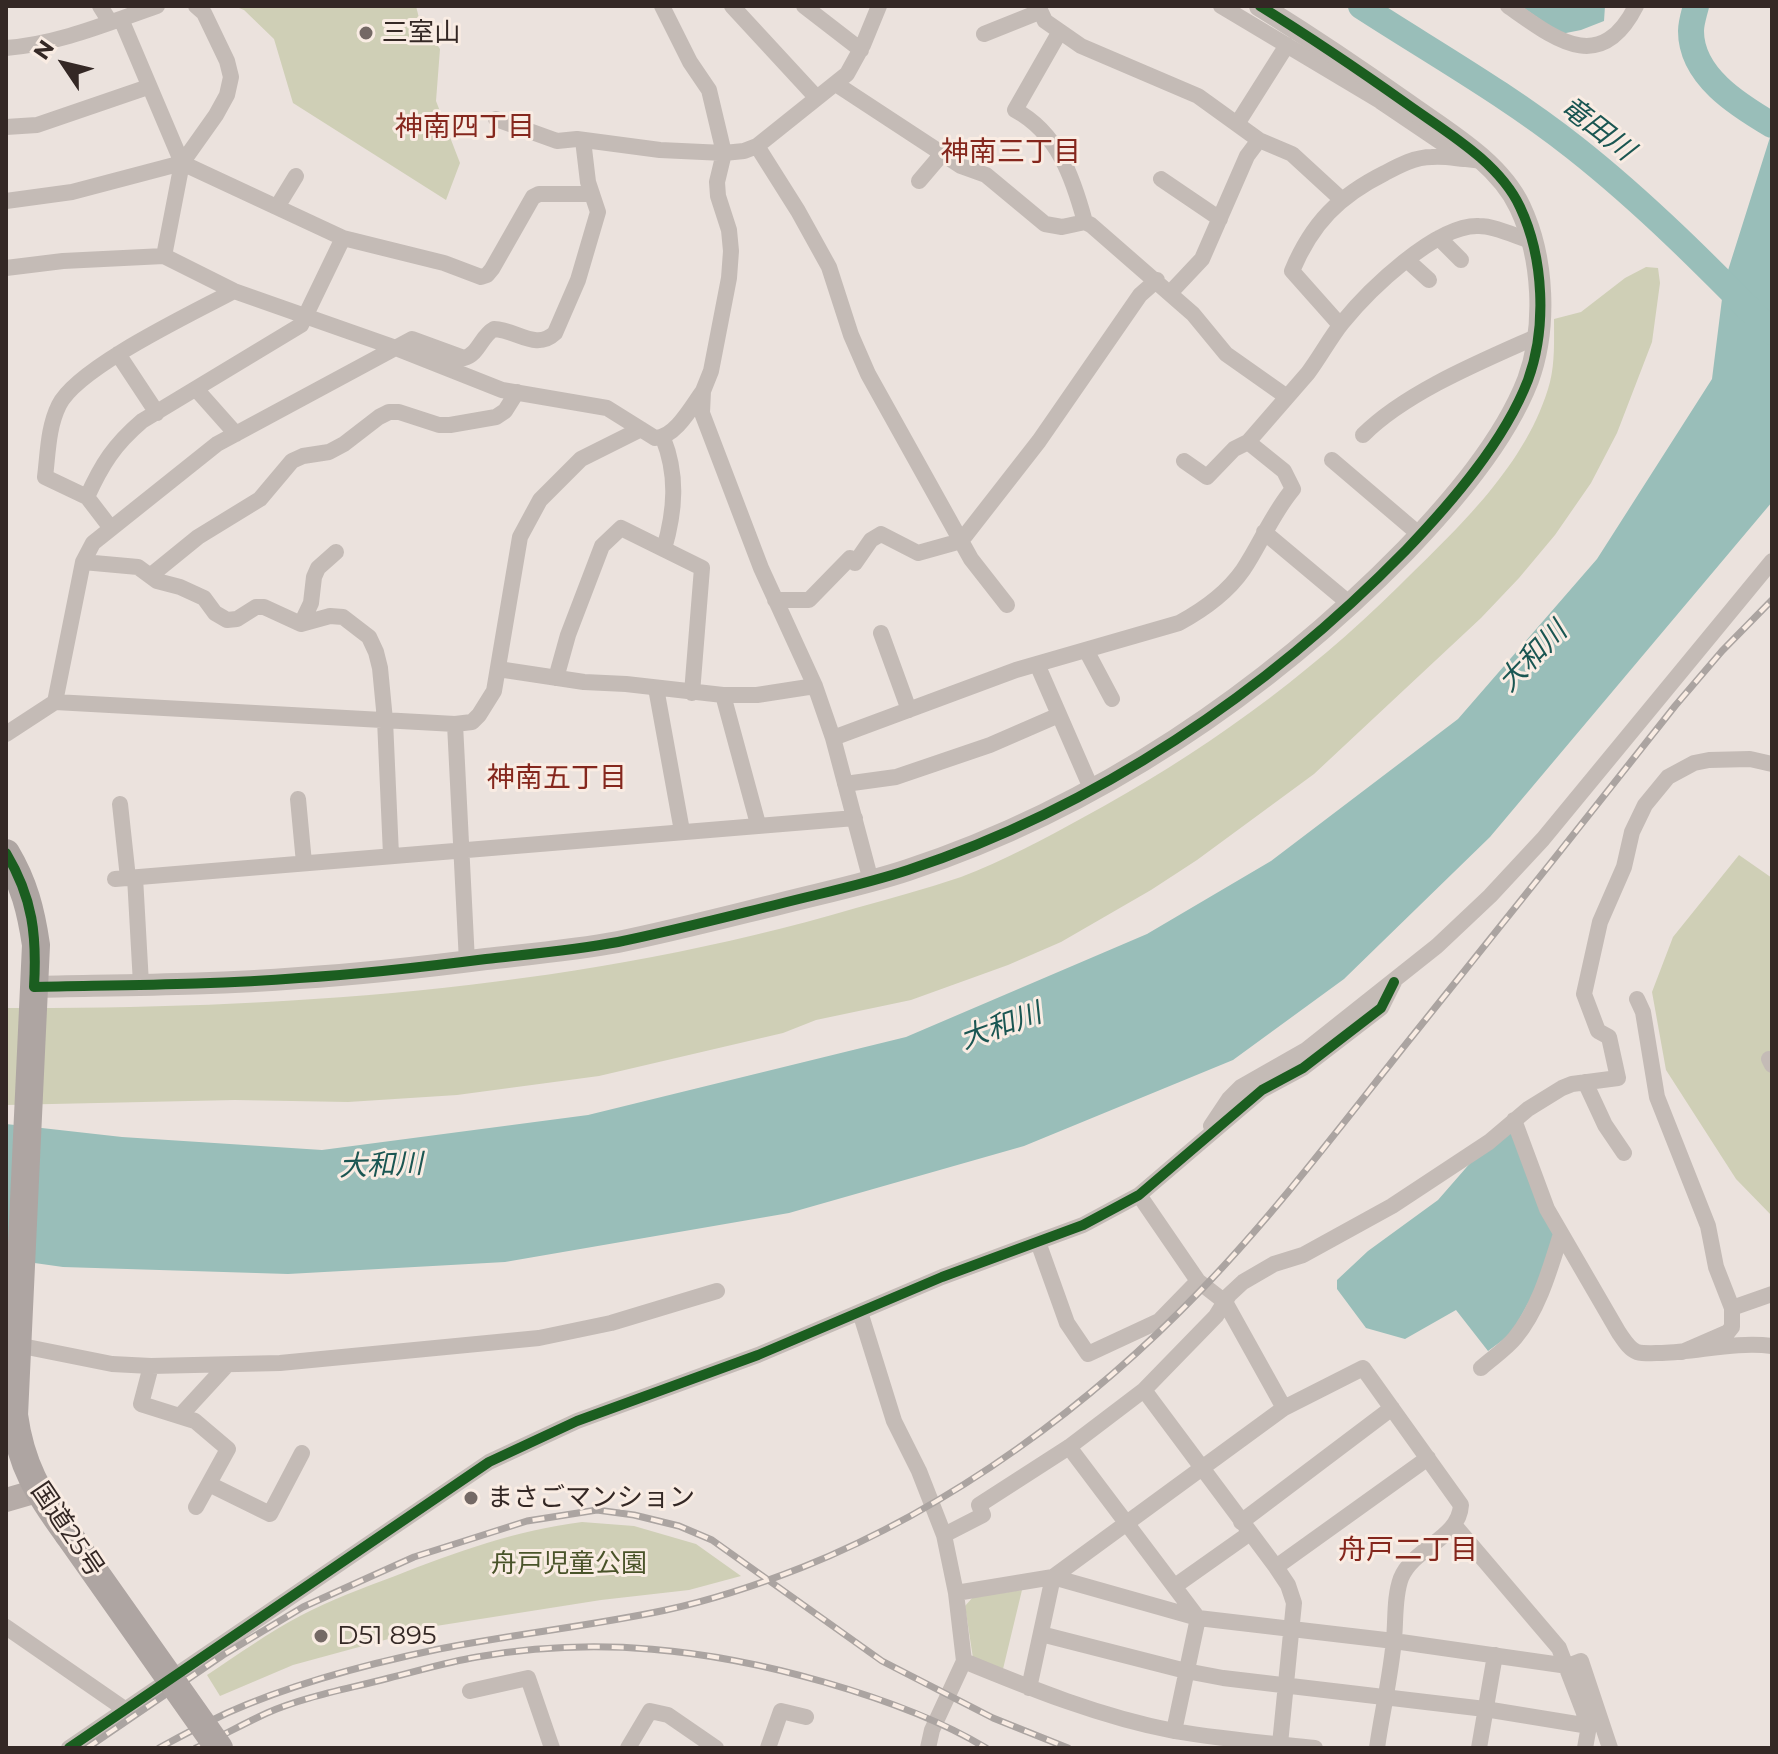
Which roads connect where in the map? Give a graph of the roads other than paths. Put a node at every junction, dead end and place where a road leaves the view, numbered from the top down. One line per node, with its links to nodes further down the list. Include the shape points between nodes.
1 (100, 6): 13 (street)
2 (157, 6): 13 (street)
3 (196, 6): 31 (street, via 204,13 231,77 216,115)
4 (662, 6): 28 (street, via 709,90)
5 (732, 6): 21 (street)
6 (804, 6): 18 (street)
7 (879, 6): 18 (street)
8 (1221, 6): 16 (street)
9 (1260, 6): 30 (street, via 1355,68)
10 (1508, 6): 11 (street, via 1561,42 1577,46 1610,39 1627,25)
11 (1636, 6)
12 (1038, 9): 14 (street); 15 (street)
13 (116, 20): 17 (street, via 69,37); 20 (street)
14 (1059, 33): 23 (street, via 1198,96); 40 (street, via 1015,110 1041,128 1057,150 1073,179)
15 (984, 34)
16 (1287, 45): 23 (street); 30 (street)
17 (6, 48)
18 (861, 50): 19 (street)
19 (836, 84): 21 (street); 29 (street)
20 (148, 87): 24 (street, via 37,125); 31 (street)
21 (816, 97): 27 (street)
22 (496, 119): 25 (street, via 557,141)
23 (1237, 124): 26 (street)
24 (6, 127)
25 (583, 140): 28 (street); 35 (street)
26 (1259, 140): 36 (street, via 1292,154); 39 (street)
27 (757, 146): 28 (street); 72 (street, via 829,267 868,374)
28 (724, 153): 57 (street, via 717,182 729,230 729,278)
29 (942, 154): 34 (street); 40 (street, via 986,175 1045,224)
30 (1474, 160): 36 (street, via 1408,161); 43 (street, via 1509,189)
31 (182, 163): 37 (street, via 72,192); 38 (street); 44 (street)
32 (296, 176): 38 (street)
33 (1161, 179): 39 (street)
34 (919, 181)
35 (592, 194): 41 (street, via 533,197 492,269 481,277); 54 (street, via 598,212 586,254 548,340 494,329 464,358 412,339)
36 (1341, 199): 52 (street, via 1302,246 1292,271)
37 (6, 201)
38 (277, 207): 41 (street)
39 (1220, 219): 49 (street, via 1202,259)
40 (1085, 222): 49 (street)
41 (343, 238): 51 (street)
42 (1439, 238): 43 (street, via 1480,226); 45 (street); 46 (street)
43 (1531, 241): 53 (street, via 1540,308)
44 (164, 256): 47 (street); 50 (street)
45 (1461, 260)
46 (1408, 261): 48 (street); 52 (street)
47 (6, 268)
48 (1429, 280)
49 (1164, 286): 59 (street, via 1226,354); 72 (street, via 1140,295 1039,441)
50 (234, 291): 51 (street); 55 (street)
51 (306, 318): 54 (street); 56 (street)
52 (1340, 325): 59 (street)
53 (1538, 336): 63 (street, via 1410,400); 71 (street, via 1517,405 1457,493)
54 (396, 348): 58 (street); 62 (street)
55 (118, 354): 60 (street); 68 (street, via 60,402 51,427 45,477)
56 (196, 389): 60 (street); 62 (street)
57 (703, 391): 64 (street); 78 (street, via 702,413)
58 (517, 392): 61 (street, via 607,408); 77 (street, via 496,417 439,425 399,412 379,417 329,452 292,461 260,499 198,537)
59 (1287, 397): 65 (street)
60 (157, 413): 68 (street, via 121,439 103,461)
61 (641, 429): 64 (street); 85 (street, via 581,459 529,518 520,537)
62 (236, 434): 69 (street)
63 (1363, 435)
64 (663, 438): 73 (street, via 674,476 673,518)
65 (1248, 442): 67 (street, via 1207,477); 70 (street, via 1284,471 1293,489)
66 (1332, 460): 71 (street)
67 (1184, 461)
68 (87, 497): 69 (street)
69 (110, 527): 76 (street)
70 (1264, 532): 79 (street); 83 (street, via 1243,570 1202,609 1179,623)
71 (1420, 535): 79 (street)
72 (961, 541): 78 (street, via 918,553 881,534 809,600); 80 (street)
73 (664, 549): 86 (street, via 621,528 602,546); 89 (street, via 702,568)
74 (336, 552): 81 (street, via 318,568)
75 (1772, 561): 120 (street, via 1517,869 1394,982 1306,1050 1241,1087 1205,1137)
76 (83, 562): 77 (street, via 138,567); 92 (street)
77 (150, 576): 81 (street, via 204,598 227,620 264,607)
78 (775, 600): 87 (street)
79 (1350, 604): 101 (street, via 1208,719)
80 (1007, 605)
81 (301, 624): 95 (street, via 343,617 369,637 380,668)
82 (881, 633): 93 (street)
83 (1086, 650): 84 (street); 91 (street)
84 (1037, 664): 93 (street); 94 (street)
85 (498, 669): 86 (street); 96 (street, via 494,691 479,715 472,722)
86 (556, 678): 88 (street)
87 (815, 686): 90 (street); 98 (street)
88 (656, 688): 89 (street); 106 (street)
89 (692, 693): 90 (street)
90 (723, 695): 105 (street)
91 (1112, 699)
92 (55, 702): 95 (street); 97 (street)
93 (909, 710): 98 (street)
94 (1059, 715): 100 (street, via 896,777); 101 (street)
95 (385, 720): 96 (street); 109 (street)
96 (455, 724): 107 (street)
97 (6, 734)
98 (833, 738): 100 (street)
99 (1772, 764): 117 (street, via 1750,759 1694,763 1668,777 1645,805 1600,922 1584,994 1598,1031 1609,1037 1618,1078)
100 (845, 784): 104 (street)
101 (1091, 788): 112 (street, via 968,847)
102 (298, 799): 110 (street)
103 (120, 804): 111 (street)
104 (855, 818): 105 (street); 112 (street)
105 (758, 824): 106 (street)
106 (682, 831): 107 (street)
107 (461, 850): 109 (street); 113 (street)
108 (6, 853): 115 (highway, 国道25号, via 30,905 36,945)
109 (391, 855): 110 (street)
110 (304, 863): 111 (street)
111 (126, 878): 114 (street)
112 (871, 881): 113 (street, via 613,943)
113 (467, 962): 114 (street, via 294,979)
114 (141, 984): 115 (street)
115 (34, 987): 129 (highway, 国道25号)
116 (1637, 999): 127 (street, via 1657,1097 1708,1226)
117 (1585, 1082): 118 (street, via 1562,1088); 119 (street)
118 (1514, 1120): 121 (street); 126 (street, via 1392,1206 1303,1255 1264,1269 1235,1288)
119 (1624, 1153)
120 (1139, 1195): 122 (street, via 1102,1217); 123 (street)
121 (1561, 1234): 131 (street, via 1629,1346 1645,1353); 134 (street, via 1524,1326)
122 (1038, 1242): 123 (street, via 1067,1323 1088,1354 1159,1321); 128 (street)
123 (1198, 1281): 126 (street)
124 (717, 1291): 133 (street, via 644,1315 539,1338)
125 (1772, 1294): 127 (street)
126 (1225, 1302): 135 (street); 136 (street)
127 (1732, 1308): 131 (street, via 1728,1332)
128 (860, 1312): 150 (street, via 894,1421); 169 (street, via 577,1421 489,1462)
129 (13, 1340): 132 (street, via 112,1364); 144 (highway, 国道25号, via 17,1442)
130 (1772, 1346): 131 (street)
131 (1682, 1352)
132 (151, 1366): 133 (street); 138 (street, via 141,1404)
133 (226, 1366): 138 (street)
134 (1481, 1368)
135 (1144, 1390): 139 (street); 142 (street)
136 (1284, 1408): 137 (street, via 1363,1368); 142 (street)
137 (1392, 1408): 141 (street); 149 (street)
138 (180, 1416): 143 (street, via 195,1421 228,1449)
139 (1069, 1447): 147 (street); 150 (street, via 979,1505 983,1515)
140 (302, 1453): 143 (street, via 270,1514)
141 (1428, 1458): 148 (street, via 1461,1505); 151 (street)
142 (1201, 1468): 147 (street); 149 (street)
143 (209, 1484): 146 (street)
144 (37, 1491): 145 (main road); 176 (highway, 国道25号, bridge)
145 (6, 1500)
146 (196, 1507)
147 (1127, 1523): 152 (street); 153 (street)
148 (1455, 1526): 159 (street, via 1417,1555 1401,1578); 162 (street, via 1549,1634)
149 (1246, 1528): 151 (street); 153 (street)
150 (944, 1535): 154 (street)
151 (1276, 1567): 157 (street, via 1292,1594)
152 (1053, 1577): 154 (street); 155 (street); 158 (street)
153 (1175, 1586): 155 (street)
154 (956, 1593): 161 (street)
155 (1198, 1618): 157 (street); 163 (street)
156 (6, 1627): 169 (street)
157 (1292, 1630): 159 (street); 164 (street)
158 (1041, 1634): 163 (street); 165 (street)
159 (1394, 1641): 160 (street); 167 (street)
160 (1495, 1655): 162 (street); 168 (street)
161 (964, 1661): 165 (street); 180 (street)
162 (1568, 1666): 171 (street); 185 (street, via 1581,1661)
163 (1186, 1671): 164 (street); 172 (street)
164 (1286, 1686): 167 (street); 173 (street)
165 (1029, 1688): 172 (street)
166 (470, 1691): 177 (street, via 528,1678)
167 (1385, 1697): 168 (street); 182 (street)
168 (1485, 1709): 171 (street); 183 (street)
169 (126, 1710): 175 (street)
170 (806, 1717): 179 (street, via 781,1711)
171 (1589, 1726): 184 (street)
172 (1174, 1731): 173 (street)
173 (1280, 1744): 181 (street)
174 (708, 1746): 178 (street, via 668,1715 650,1711)
175 (69, 1748)
176 (219, 1748)
177 (552, 1748)
178 (628, 1748)
179 (768, 1748)
180 (928, 1748)
181 (1315, 1748)
182 (1377, 1748)
183 (1479, 1748)
184 (1585, 1748)
185 (1610, 1748)

